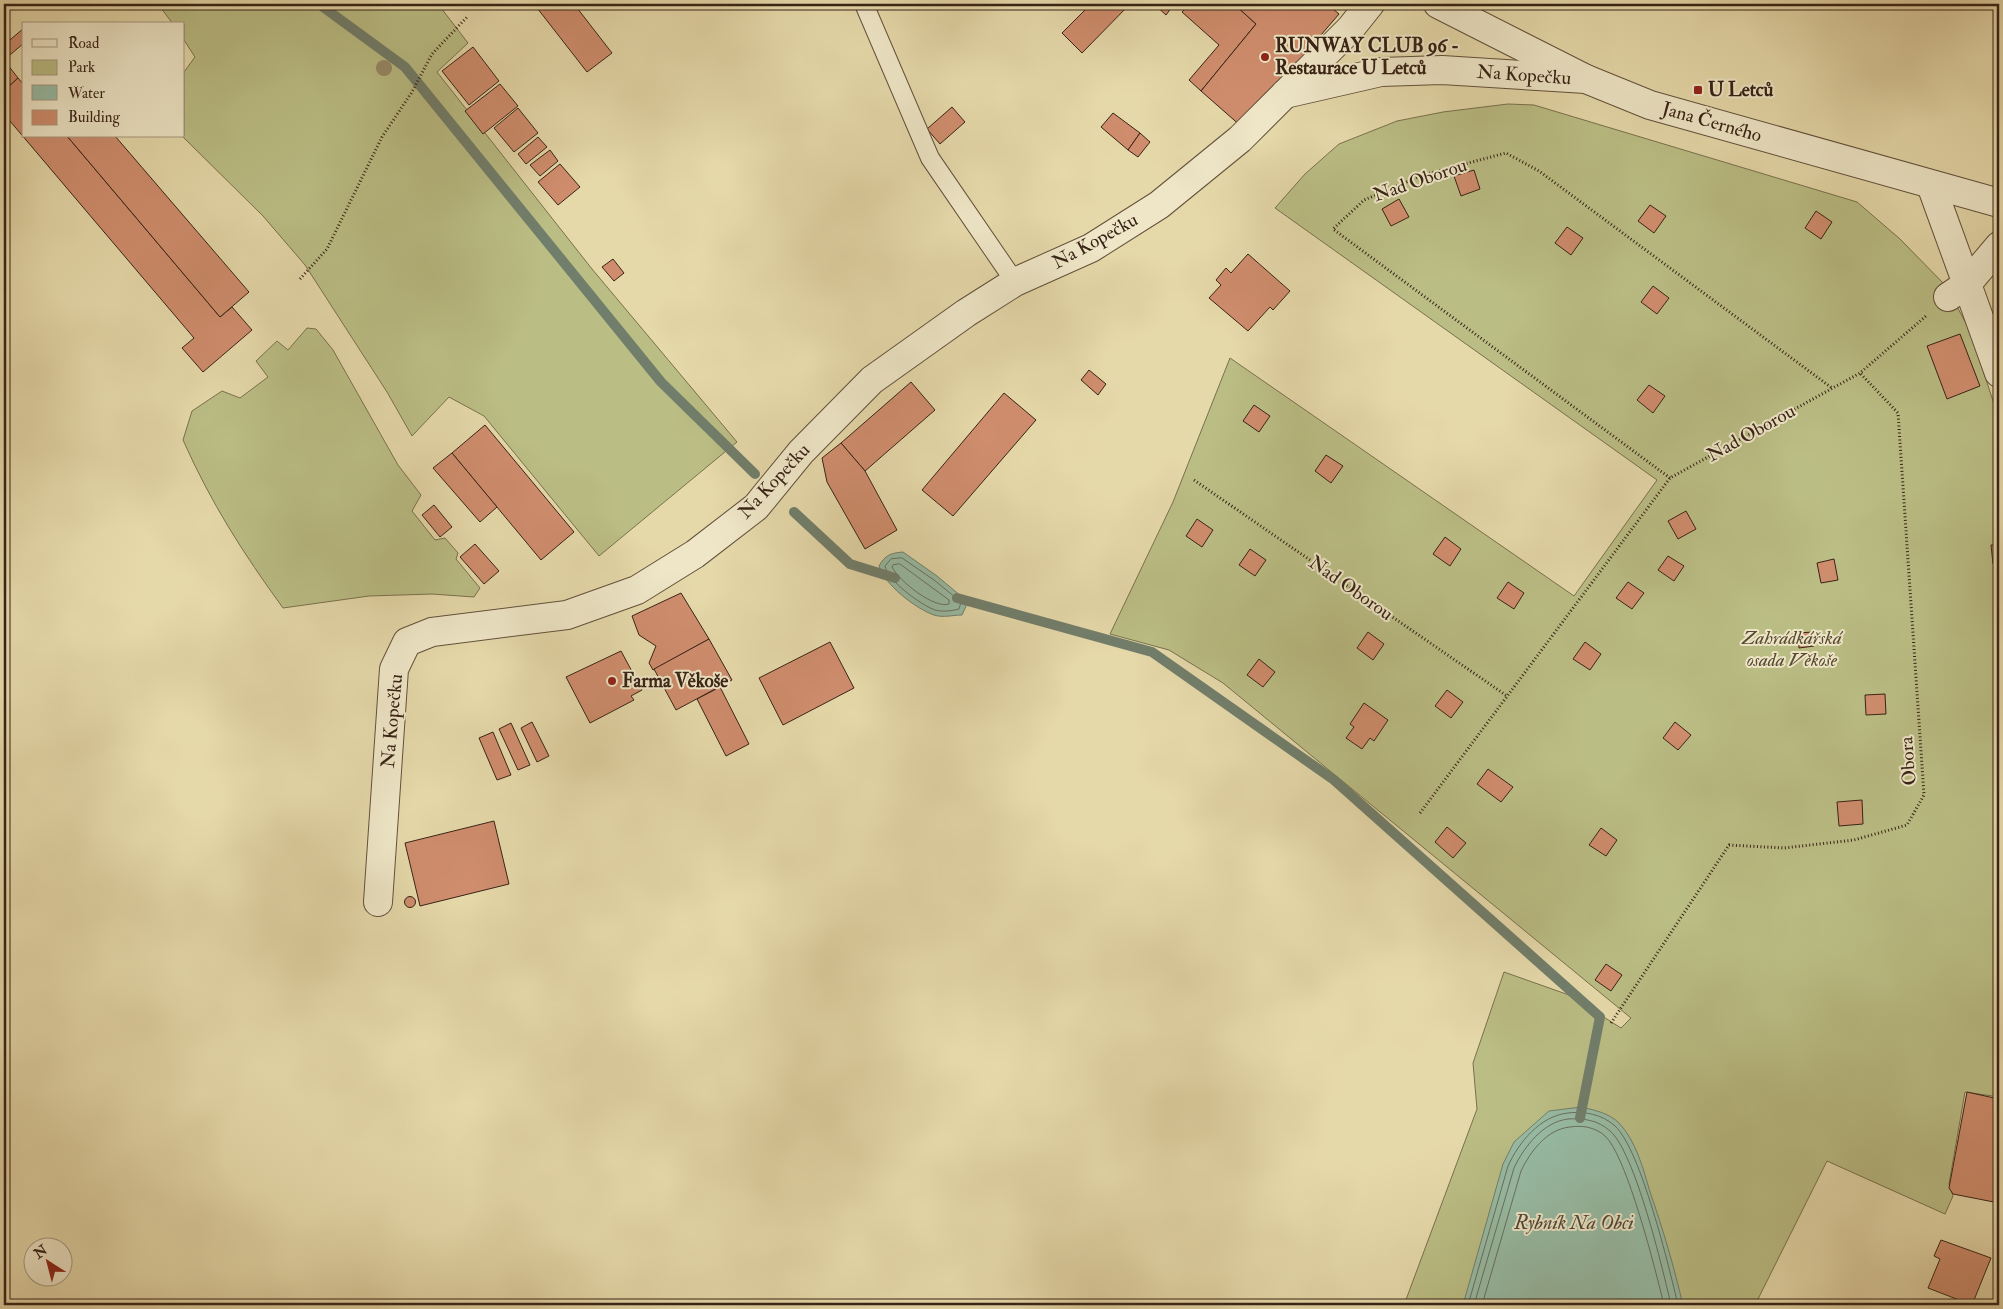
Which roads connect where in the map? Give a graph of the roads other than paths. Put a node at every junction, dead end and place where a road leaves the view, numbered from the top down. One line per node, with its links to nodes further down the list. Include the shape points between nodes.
1 (864, 4): 9 (lane, via 930,158)
2 (1370, 4): 5 (street, Na Kopečku)
3 (1438, 4): 4 (street, Jana Černého)
4 (1586, 79): 5 (street, Na Kopečku, via 1442,70 1381,72); 6 (street, Jana Černého, via 1650,105)
5 (1285, 94): 9 (street, Na Kopečku, via 1240,139 1159,205 1091,248)
6 (1930, 185): 7 (street, Jana Černého); 10 (street)
7 (1999, 203)
8 (1999, 246): 10 (street)
9 (1015, 282): 12 (street, Na Kopečku, via 872,380 801,452 756,506 696,554 637,590 567,615 432,632 406,642 394,669)
10 (1957, 290): 11 (street)
11 (1999, 373)
12 (378, 902)

